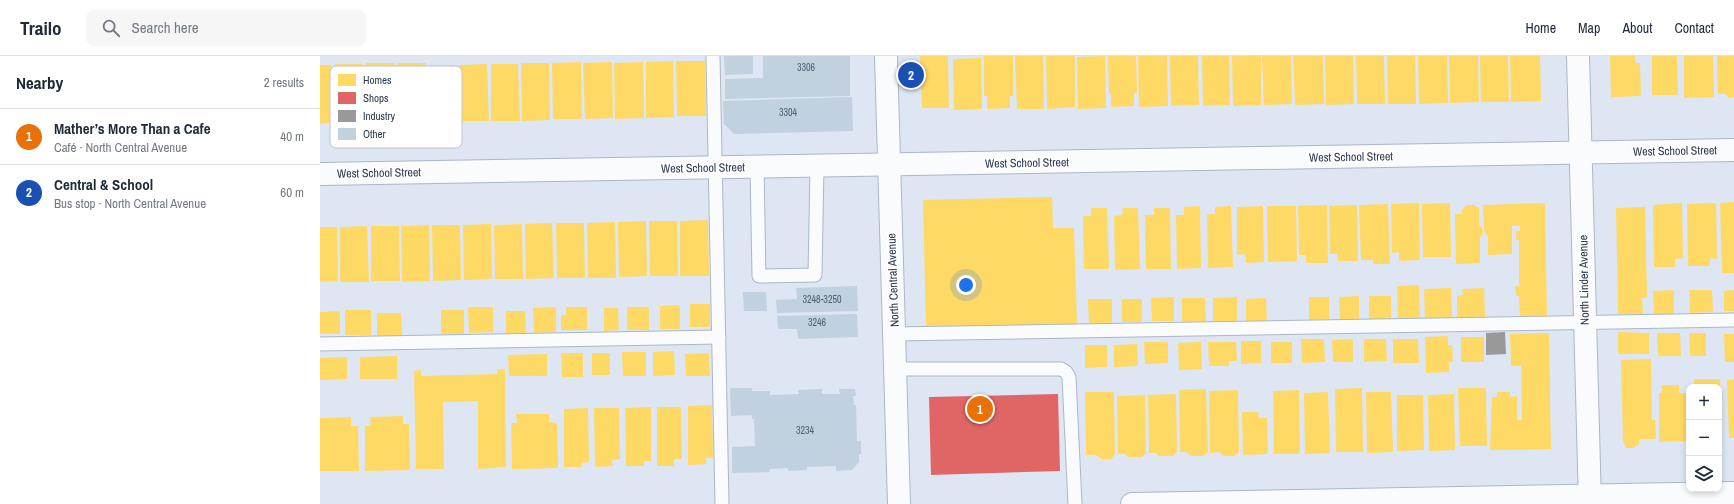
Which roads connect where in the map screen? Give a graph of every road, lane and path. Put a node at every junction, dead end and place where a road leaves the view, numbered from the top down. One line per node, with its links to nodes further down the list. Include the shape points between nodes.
1 (713, 56): 9 (lane)
2 (886, 56): 6 (street, North Central Avenue)
3 (1578, 56): 5 (street, North Linder Avenue)
4 (1734, 150): 5 (street, West School Street)
5 (1581, 153): 6 (street, West School Street); 12 (street, North Linder Avenue)
6 (889, 165): 7 (street, West School Street); 13 (street, North Central Avenue)
7 (817, 166): 8 (street, West School Street); 8 (lane, via 815,275 807,276 759,276)
8 (757, 167): 9 (street, West School Street)
9 (715, 168): 10 (street, West School Street); 14 (lane)
10 (320, 174)
11 (1734, 320): 12 (lane)
12 (1585, 322): 13 (lane); 18 (street, North Linder Avenue)
13 (894, 334): 16 (street, North Central Avenue)
14 (719, 337): 15 (lane); 19 (lane)
15 (320, 344)
16 (895, 370): 20 (street, North Central Avenue); 21 (lane, via 1061,369 1066,372 1069,377)
17 (1734, 493): 18 (street)
18 (1590, 500): 22 (street)
19 (722, 504)
20 (899, 504)
21 (1075, 504)
22 (1132, 504)

